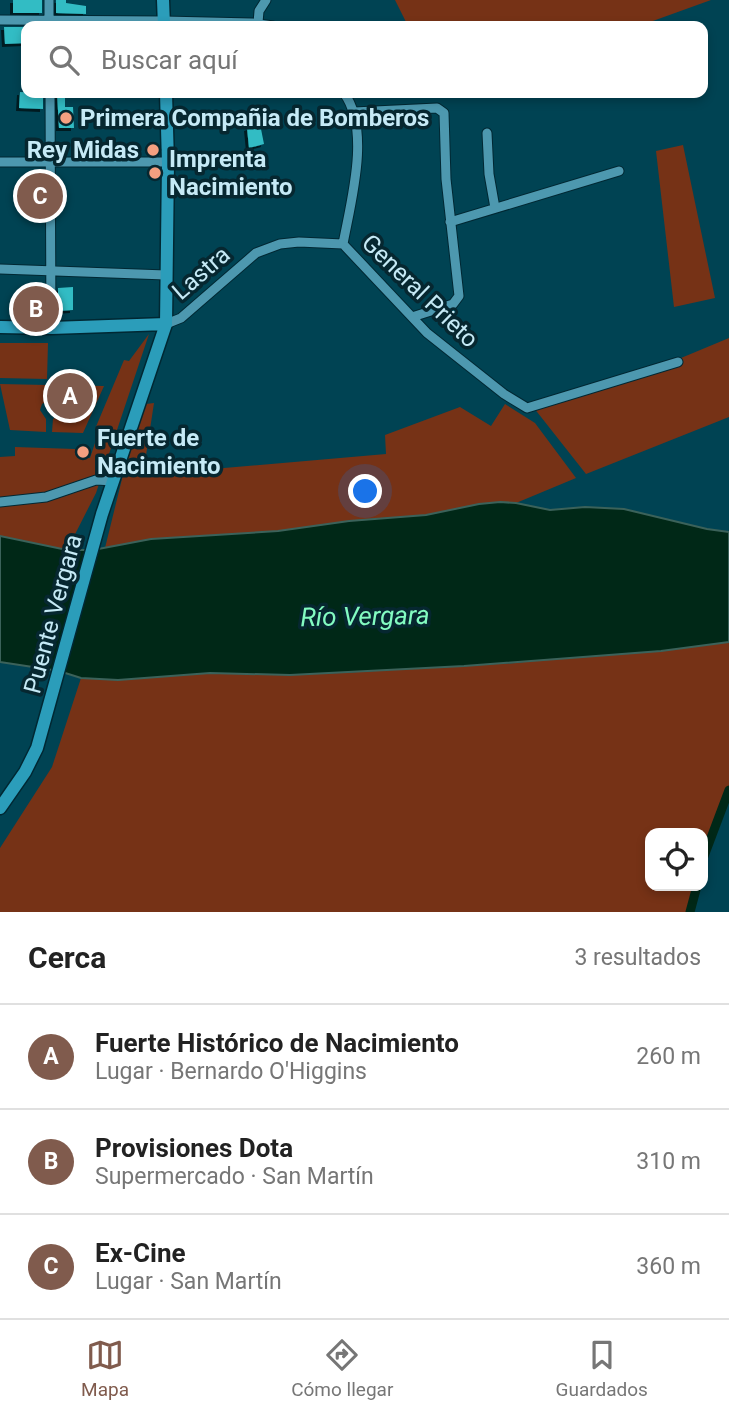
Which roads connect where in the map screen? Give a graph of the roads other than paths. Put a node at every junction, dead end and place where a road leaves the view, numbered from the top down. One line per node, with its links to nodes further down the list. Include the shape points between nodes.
1 (49, 0): 6 (street)
2 (163, 0): 7 (main road)
3 (266, 0): 8 (street)
4 (0, 20): 5 (street)
5 (21, 21)
6 (49, 21)
7 (164, 21)
8 (258, 21)
9 (50, 98): 15 (street)
10 (166, 98): 17 (main road, Puente Vergara)
11 (347, 98): 12 (street, General Prieto)
12 (354, 112): 20 (street, via 442,110); 21 (street, General Prieto, via 356,157)
13 (487, 133): 19 (street)
14 (0, 162): 15 (street)
15 (50, 162): 17 (street); 23 (street)
16 (231, 162): 17 (street)
17 (168, 163): 24 (main road, Puente Vergara)
18 (619, 171): 19 (street)
19 (495, 208): 20 (street)
20 (450, 222): 25 (street, via 459,298)
21 (343, 244): 25 (street, General Prieto); 26 (street, Lastra, via 299,242 256,253 181,318)
22 (0, 268): 23 (street)
23 (50, 271): 24 (street); 28 (street)
24 (166, 275): 26 (main road, Puente Vergara)
25 (412, 317): 29 (street, General Prieto, via 527,408)
26 (166, 324): 28 (main road, Lastra); 30 (main road, Puente Vergara)
27 (0, 327): 28 (main road, Lastra)
28 (51, 328)
29 (678, 362)
30 (113, 481): 31 (street, via 96,480 47,496); 32 (main road, Puente Vergara, via 32,761)
31 (0, 502)
32 (0, 808)

